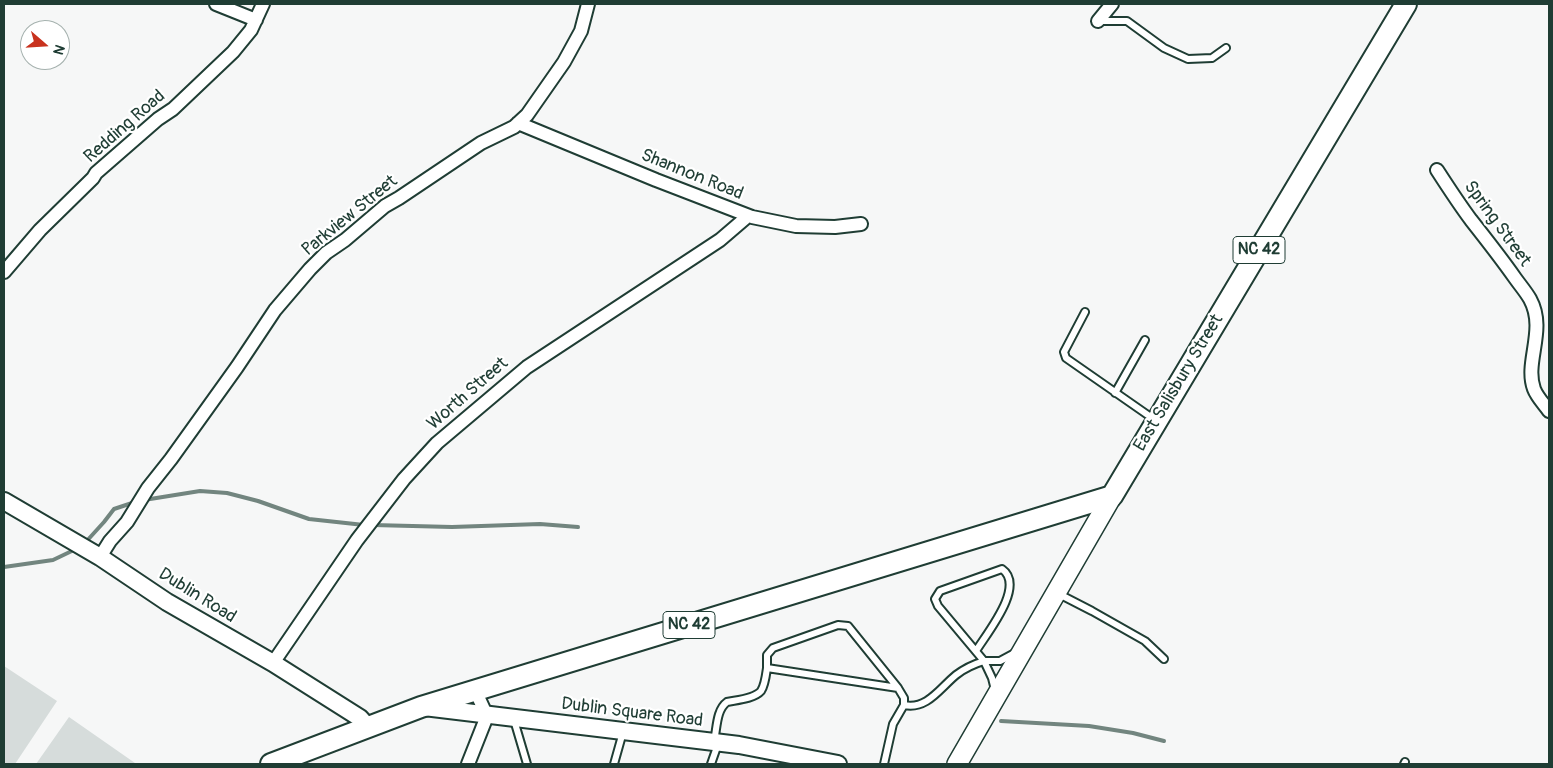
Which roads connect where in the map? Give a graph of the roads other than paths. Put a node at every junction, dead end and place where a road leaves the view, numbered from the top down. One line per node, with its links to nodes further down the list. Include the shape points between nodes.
1 (216, 4): 6 (street)
2 (263, 4): 6 (street, Redding Road)
3 (588, 4): 9 (street, Parkview Street, via 581,31 556,76)
4 (1112, 4): 7 (street)
5 (1406, 4): 18 (main road, East Salisbury Street / NC 42)
6 (256, 20): 13 (street, Redding Road, via 233,52 173,109 110,160 40,230)
7 (1098, 21): 8 (lane, via 1127,21 1164,48 1188,59 1212,58)
8 (1226, 48)
9 (518, 123): 11 (street, Shannon Road); 21 (street, Parkview Street, via 481,143 385,206 326,253 275,310)
10 (1437, 170): 17 (street, Spring Street, via 1530,300 1537,328 1532,381 1538,397)
11 (748, 216): 12 (street, Shannon Road, via 796,226); 27 (street, Worth Street, via 720,240 527,367 437,444 404,479 357,540)
12 (861, 224)
13 (4, 272)
14 (1085, 312): 16 (lane, via 1064,352 1066,358)
15 (1145, 340): 16 (lane)
16 (1115, 392): 18 (lane)
17 (1549, 411)
18 (1156, 421): 19 (main road, East Salisbury Street / NC 42)
19 (1112, 496): 22 (main road, East Salisbury Street); 30 (main road, NC 42)
20 (4, 501): 21 (street, Dublin Road)
21 (100, 557): 27 (street, Dublin Road, via 167,602)
22 (1056, 593): 23 (main road, East Salisbury Street); 25 (lane, via 1145,642)
23 (1026, 644): 26 (lane, via 1000,661); 31 (main road, East Salisbury Street)
24 (976, 651): 24 (lane, via 935,599 940,591 1002,569 1010,578 1011,587 1006,602); 26 (lane)
25 (1164, 659)
26 (984, 661): 31 (lane); 32 (lane, via 957,675 924,704)
27 (273, 663): 36 (street, Dublin Road, via 360,718)
28 (767, 668): 29 (lane); 29 (lane, via 767,655 772,648 844,625); 38 (lane, via 760,692 723,705)
29 (898, 688): 32 (lane)
30 (475, 690): 33 (main road, NC 42); 34 (street)
31 (996, 696): 46 (main road, East Salisbury Street)
32 (904, 705): 45 (lane, via 893,724)
33 (421, 707): 34 (street, Dublin Square Road); 36 (main road, NC 42)
34 (487, 716): 35 (street, Dublin Square Road); 41 (street)
35 (513, 719): 37 (street, Dublin Square Road); 42 (lane)
36 (368, 727): 40 (main road, NC 42)
37 (623, 732): 38 (street, Dublin Square Road); 43 (lane)
38 (716, 743): 39 (street, Dublin Square Road); 44 (lane)
39 (829, 763)
40 (271, 764)
41 (468, 764)
42 (528, 764)
43 (614, 764)
44 (711, 764)
45 (884, 764)
46 (957, 764)

